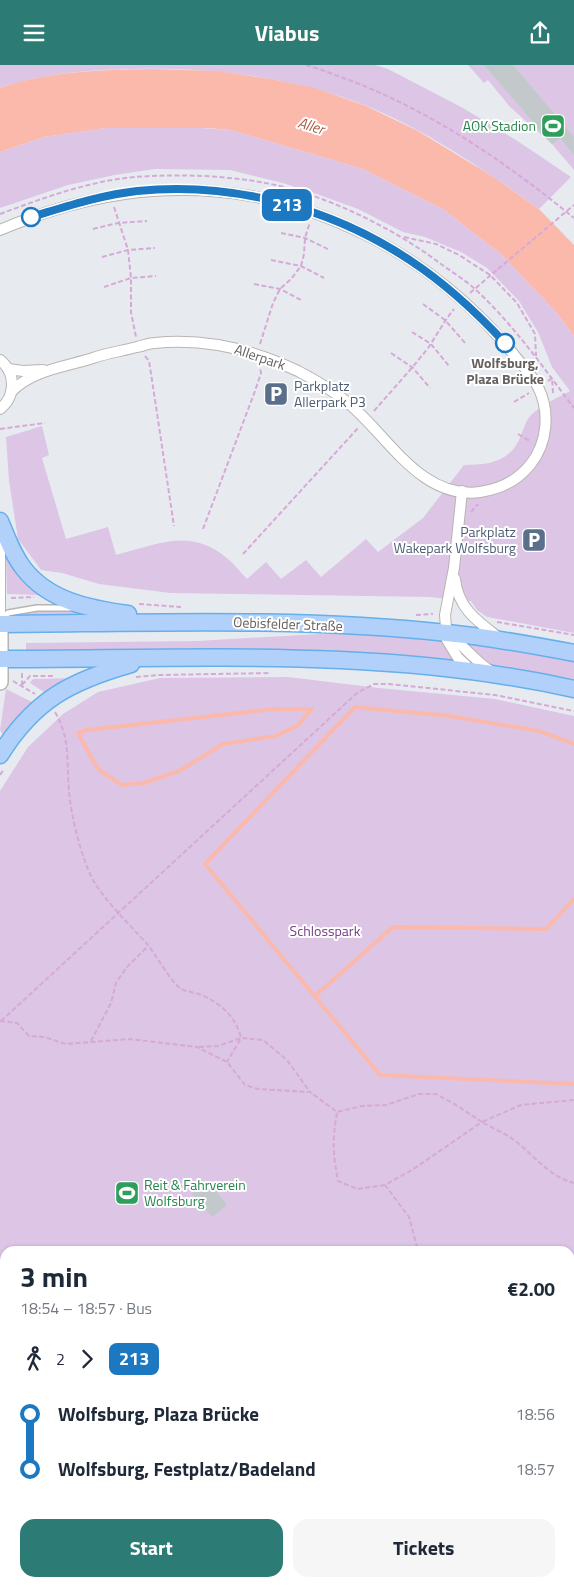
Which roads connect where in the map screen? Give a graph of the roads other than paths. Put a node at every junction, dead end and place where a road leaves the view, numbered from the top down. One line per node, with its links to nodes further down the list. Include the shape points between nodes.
1 (0, 230): 7 (street, Allerpark, via 83,203 137,191 174,189 210,191 284,203 368,236 411,261 462,300 505,343 538,387 546,421 542,443 531,464 508,484 494,490)
2 (0, 360): 3 (street)
3 (8, 369): 4 (street, Allerpark); 5 (street)
4 (49, 370): 5 (street, Allerpark, via 26,380); 7 (street, Allerpark, via 154,343 194,343 257,354 327,387 348,402 420,474 437,484)
5 (12, 392): 6 (street, Allerpark)
6 (0, 409)
7 (462, 491): 10 (street)
8 (0, 521): 11 (main road, via 11,547 30,576 51,593)
9 (0, 547): 13 (street)
10 (454, 568): 14 (street, via 444,615); 15 (street, via 456,589 473,618)
11 (89, 608): 12 (main road); 13 (lane, via 21,610 8,613)
12 (188, 621): 13 (main road, Oebisfelder Straße); 14 (main road, Oebisfelder Straße, via 306,623)
13 (0, 624): 18 (street)
14 (447, 633): 15 (main road, Oebisfelder Straße); 19 (street, via 455,654); 20 (street, via 476,662)
15 (502, 640): 16 (main road, Oebisfelder Straße)
16 (574, 653)
17 (150, 658): 18 (main road); 19 (main road, via 328,659); 23 (main road, via 75,683 50,707 20,725)
18 (0, 659): 21 (street)
19 (474, 672): 20 (main road)
20 (496, 675): 22 (main road)
21 (0, 681)
22 (574, 689)
23 (3, 760)

